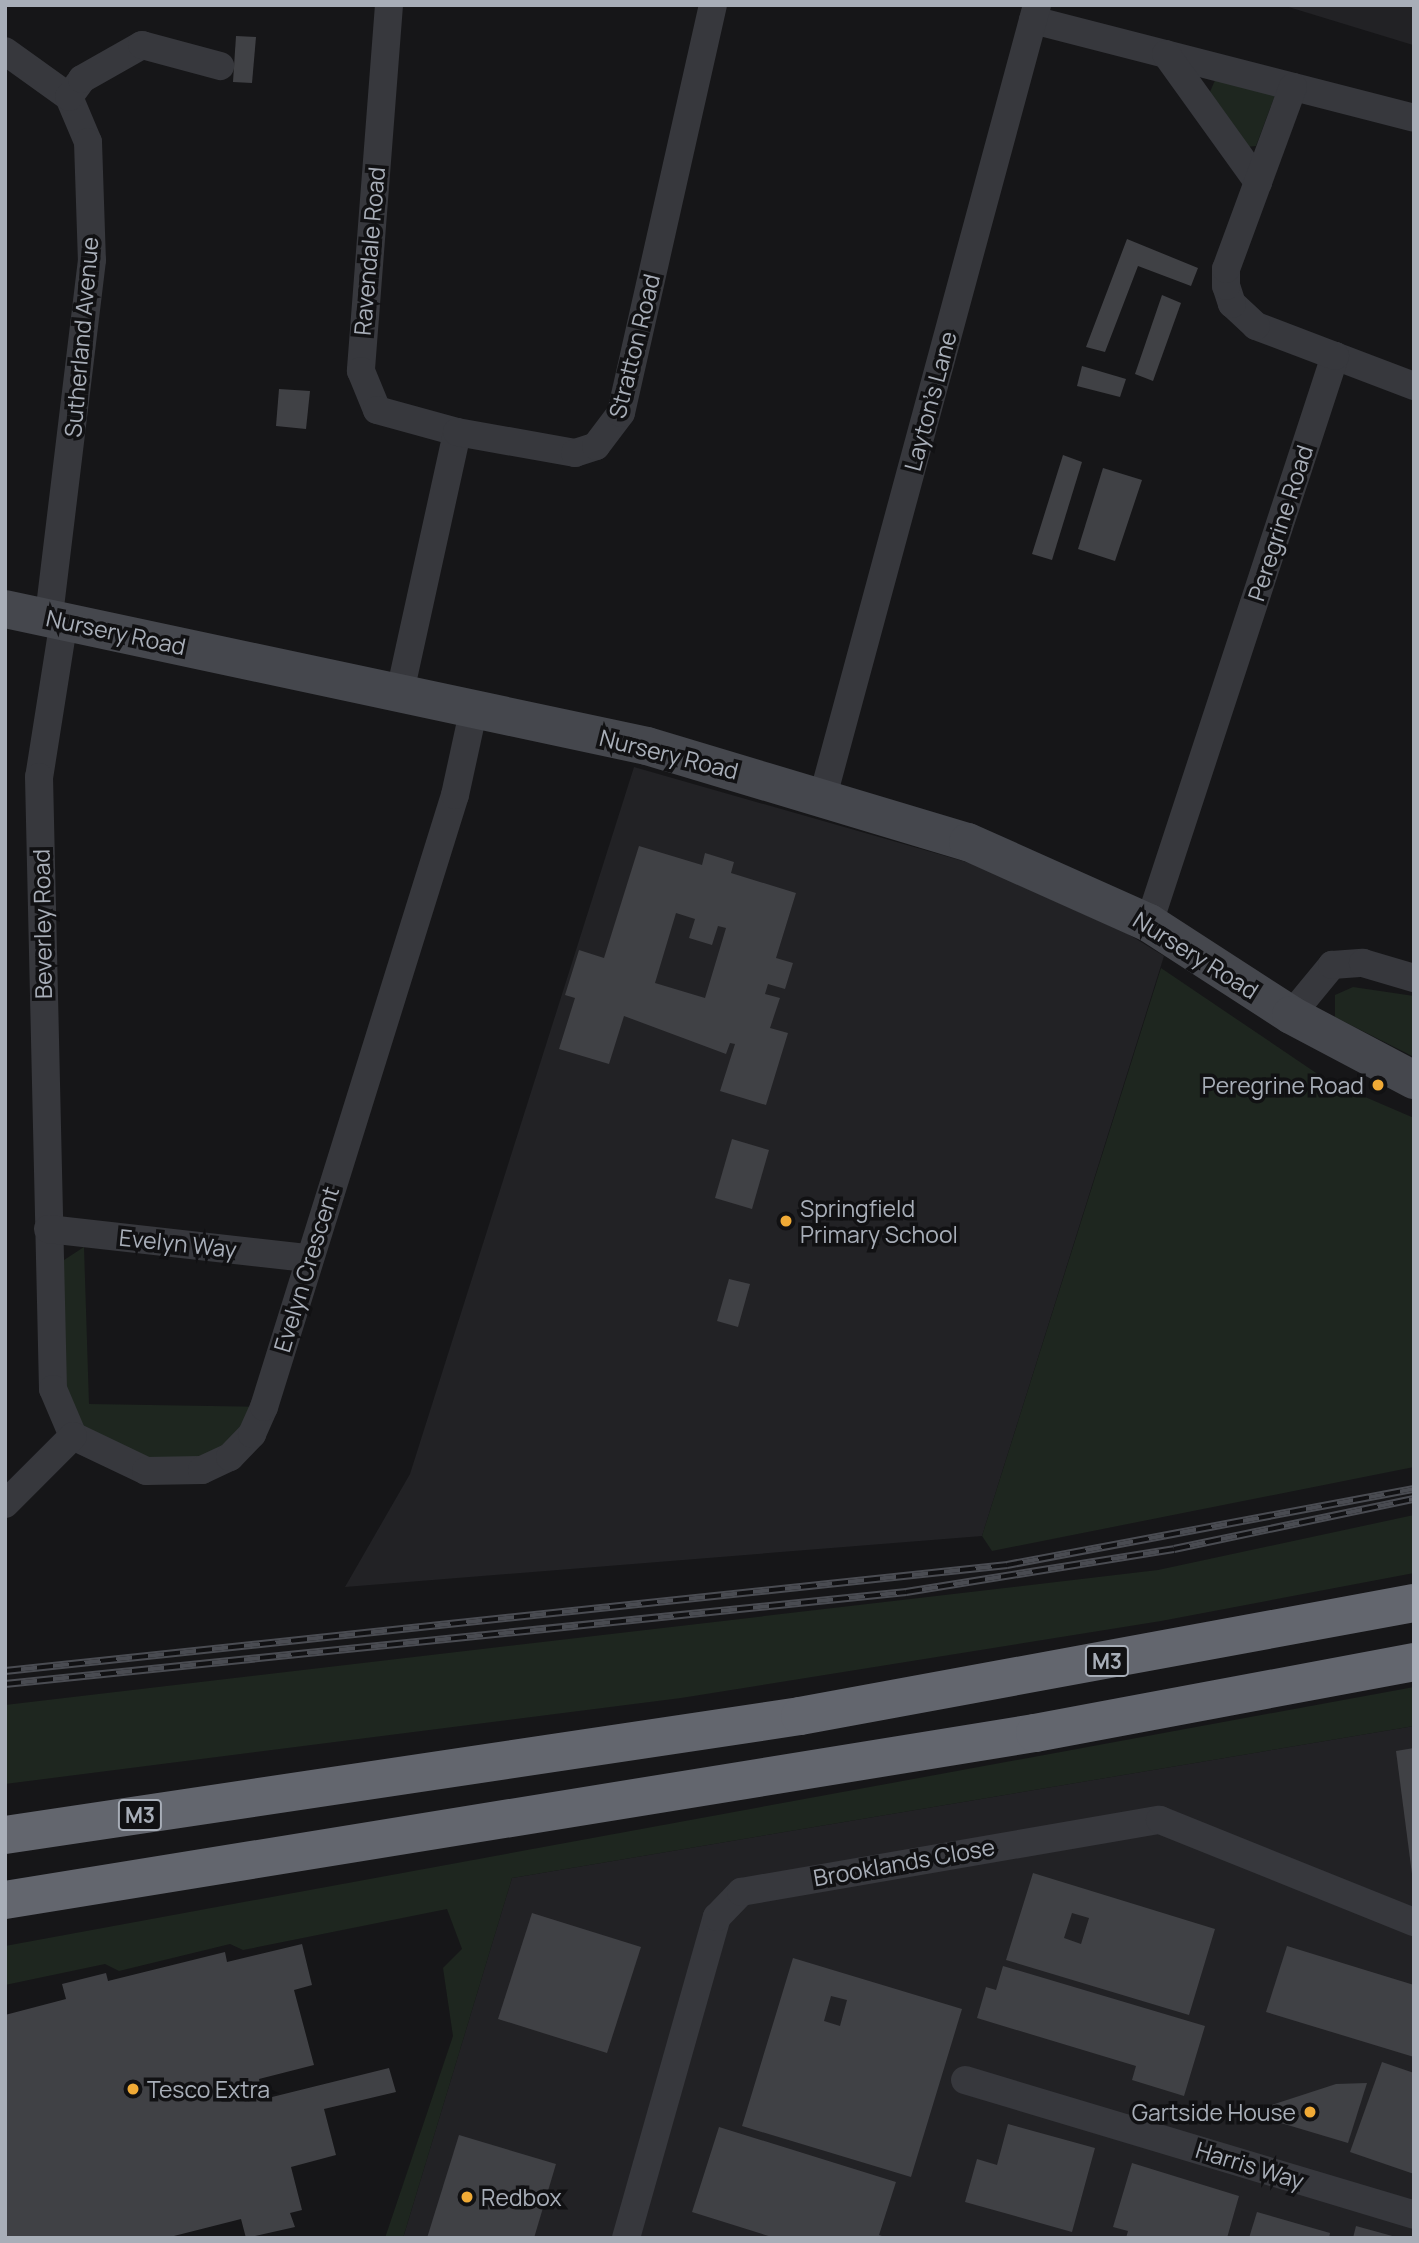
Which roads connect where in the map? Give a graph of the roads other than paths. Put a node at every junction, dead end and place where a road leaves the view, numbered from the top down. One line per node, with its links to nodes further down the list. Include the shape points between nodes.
1 (389, 5): 13 (street, Ravendale Road, via 361,371 377,410)
2 (713, 5): 13 (street, Stratton Road, via 621,413 612,432 575,453)
3 (1035, 13): 5 (street); 18 (street, Layton's Lane)
4 (5, 51): 8 (street)
5 (1166, 54): 7 (street); 10 (street)
6 (220, 66): 8 (street, via 142,46 82,79)
7 (1293, 87): 9 (street); 10 (street)
8 (69, 97): 15 (street, Sutherland Avenue, via 88,142 92,260)
9 (1414, 118)
10 (1258, 182): 11 (street, via 1226,269 1232,304 1256,326)
11 (1335, 356): 12 (street); 19 (street, Peregrine Road)
12 (1414, 386)
13 (457, 432): 16 (street)
14 (5, 609): 15 (street, Nursery Road)
15 (56, 619): 16 (street, Nursery Road); 23 (street, Beverley Road, via 40,777)
16 (400, 692): 17 (street, Nursery Road)
17 (474, 708): 18 (street, Nursery Road, via 647,746); 24 (street, Evelyn Crescent, via 456,795)
18 (823, 796): 19 (street, Nursery Road, via 979,846)
19 (1149, 923): 21 (street, Nursery Road)
20 (1414, 978): 21 (street, via 1363,963 1332,965)
21 (1292, 1015): 22 (street, Nursery Road)
22 (1414, 1080)
23 (48, 1229): 24 (street, Evelyn Way); 25 (street, via 53,1389)
24 (308, 1258): 25 (street, Evelyn Crescent, via 264,1407 252,1434 230,1457 202,1470 146,1471)
25 (73, 1436): 26 (street)
26 (5, 1504)
27 (1414, 1602): 29 (highway, M3, via 800,1716)
28 (1414, 1662): 32 (highway, via 1022,1735)
29 (275, 1795): 30 (highway, M3); 31 (highway, M3)
30 (5, 1812)
31 (5, 1835)
32 (5, 1900)
33 (1414, 1922): 36 (street, Brooklands Close, via 1160,1820 741,1892 716,1917)
34 (965, 2080): 35 (street, Harris Way)
35 (1414, 2215)
36 (626, 2238)

